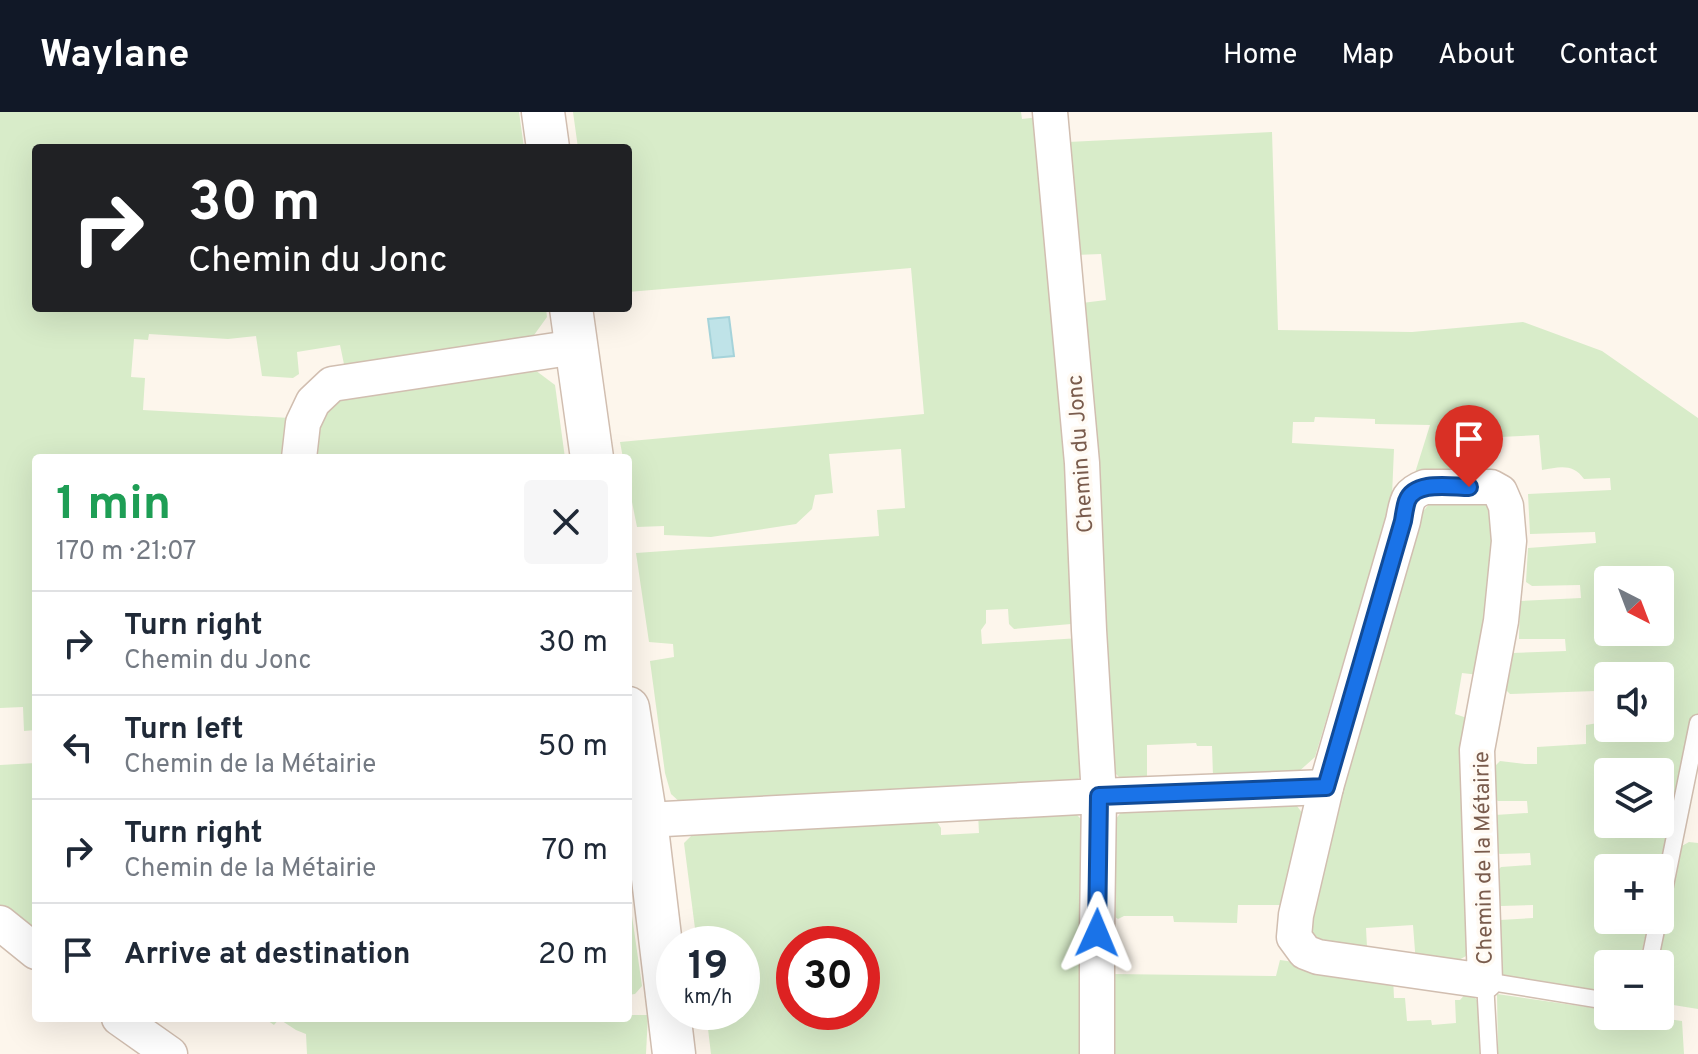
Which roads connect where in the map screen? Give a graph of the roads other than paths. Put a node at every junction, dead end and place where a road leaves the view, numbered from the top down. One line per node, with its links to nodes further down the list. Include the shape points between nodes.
1 (543, 112): 3 (street)
2 (1050, 112): 10 (street, Chemin du Jonc, via 1082,463)
3 (547, 144)
4 (574, 327): 5 (street, via 332,384 313,402 303,423); 6 (street)
5 (299, 454)
6 (591, 454)
7 (1698, 723): 12 (lane)
8 (632, 733): 11 (street)
9 (1326, 787): 10 (street); 15 (street, Chemin de la Métairie, via 1296,915 1298,945 1318,957); 15 (street, Chemin de la Métairie, via 1408,498 1425,487 1491,487 1500,492 1509,541 1501,621 1477,750)
10 (1099, 796): 11 (street); 20 (street, Chemin du Jonc)
11 (646, 820): 19 (street)
12 (1671, 854)
13 (0, 923): 14 (street)
14 (32, 949)
15 (1485, 981): 16 (lane); 21 (lane)
16 (1594, 999)
17 (125, 1022): 18 (street)
18 (170, 1054)
19 (674, 1054)
20 (1097, 1054)
21 (1489, 1054)

